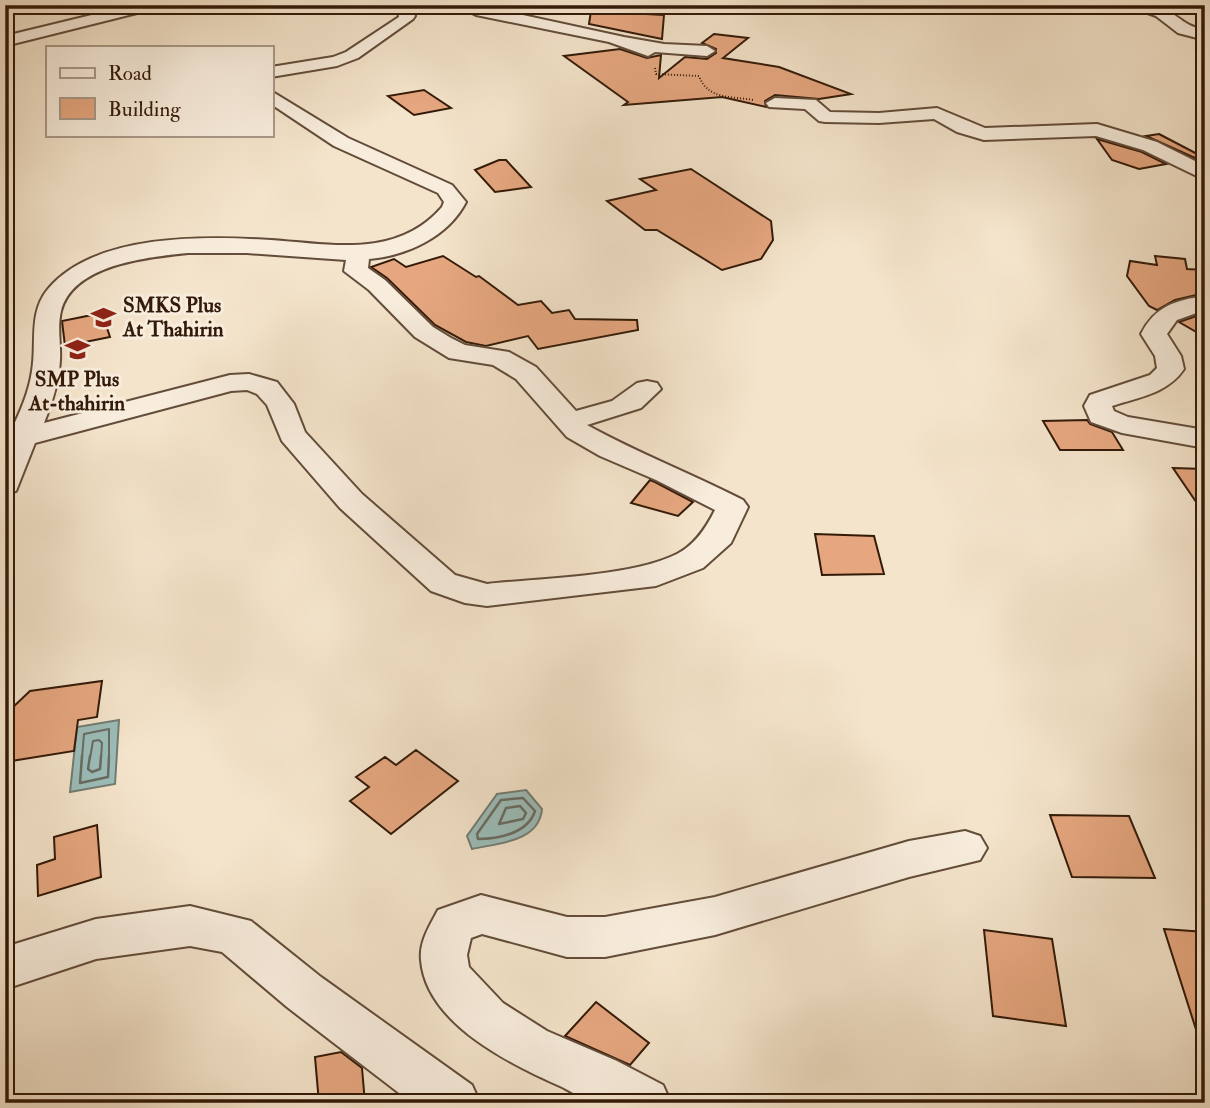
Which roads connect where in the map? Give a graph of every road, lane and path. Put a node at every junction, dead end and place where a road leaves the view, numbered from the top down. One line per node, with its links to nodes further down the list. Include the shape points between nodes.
1 (152, 5): 10 (street)
2 (404, 5): 17 (street, via 408,16 404,20 352,55)
3 (1171, 5): 5 (street)
4 (1186, 5): 7 (lane)
5 (1137, 6): 11 (street, via 1161,13 1183,30)
6 (539, 9): 8 (street, via 521,13)
7 (1205, 9)
8 (467, 10): 12 (street)
9 (50, 14): 10 (street)
10 (114, 14): 13 (street)
11 (1205, 35)
12 (613, 38): 14 (street); 15 (street, via 656,48)
13 (5, 41)
14 (648, 51)
15 (707, 51)
16 (647, 67): 19 (path, via 656,74 699,76 712,96)
17 (273, 72)
18 (273, 97): 21 (street, via 341,142 445,189 455,202 449,214 419,237 397,248)
19 (775, 103): 20 (street, via 810,104 825,117 941,113 984,134 1100,130 1150,146)
20 (1205, 174)
21 (358, 253): 24 (street, via 356,271 377,285 424,332 458,352 500,358 526,373); 26 (street, via 247,246 176,248 130,254 89,268 58,292 47,310 47,369 36,412)
22 (1205, 303): 25 (street, via 1177,308 1159,322 1154,334 1171,369 1160,381 1100,401 1098,406 1101,416 1113,422)
23 (647, 389): 24 (street, via 640,399 619,408)
24 (570, 421): 26 (street, via 577,431 603,446 732,507 719,536 691,561 643,578 487,595 443,583 351,501 292,435 280,404 258,384 230,383)
25 (1205, 439)
26 (14, 440): 27 (street)
27 (5, 484)
28 (965, 848): 31 (street, via 909,859 715,916 605,937 568,937 481,914 454,924 444,942 447,977 472,1006 502,1034)
29 (5, 968): 30 (street, via 96,939 190,926 235,935)
30 (454, 1103)
31 (645, 1103)

